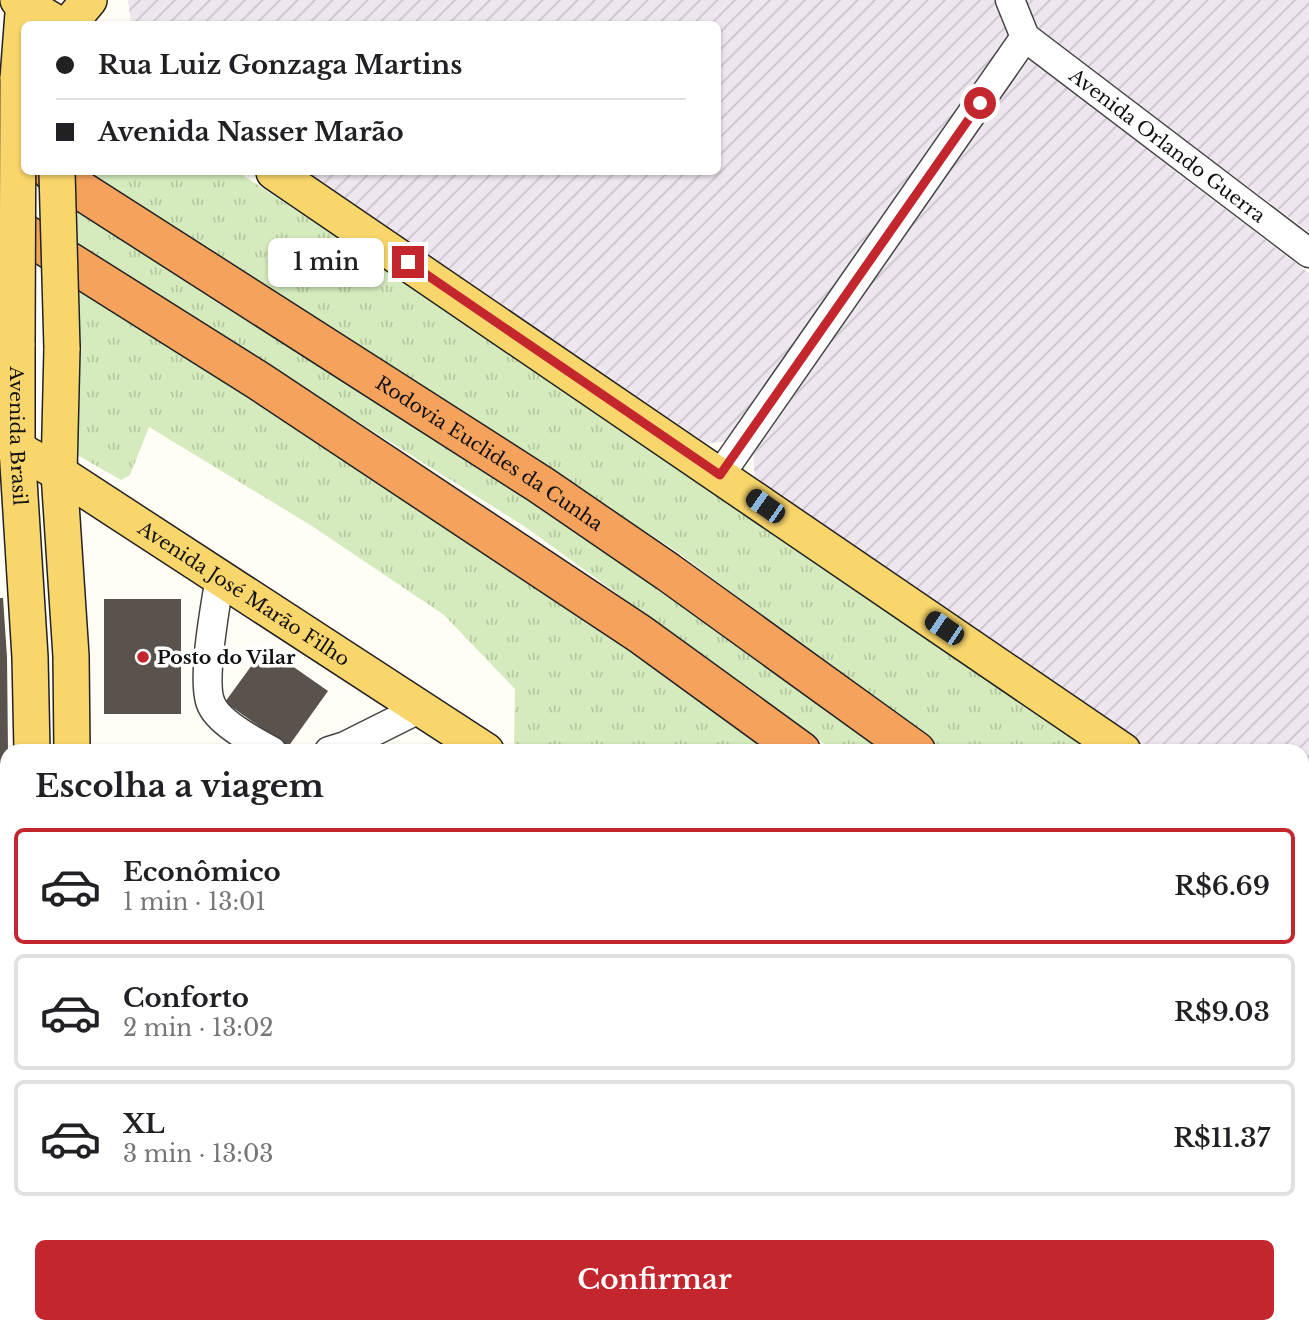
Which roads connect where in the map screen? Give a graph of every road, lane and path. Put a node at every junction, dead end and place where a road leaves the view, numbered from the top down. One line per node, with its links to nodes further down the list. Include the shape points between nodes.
1 (89, 0): 5 (main road)
2 (1010, 0): 6 (street)
3 (22, 1): 4 (main road); 14 (main road, Avenida Brasil, bridge)
4 (53, 21)
5 (72, 21)
6 (1026, 37): 13 (street, Avenida Orlando Guerra); 17 (street)
7 (0, 139): 8 (highway)
8 (21, 152)
9 (57, 175): 28 (highway, Rodovia Euclides da Cunha, via 541,485)
10 (57, 175): 16 (main road, Avenida Brasil, bridge, via 62,348)
11 (278, 175): 17 (main road)
12 (0, 218): 27 (highway, via 259,380 640,634)
13 (1309, 253)
14 (11, 356): 15 (main road, Avenida Brasil)
15 (9, 444): 16 (main road, Avenida José Marão Filho); 20 (main road, Avenida Brasil)
16 (59, 473): 18 (main road, Avenida José Marão Filho); 19 (main road, Avenida Brasil)
17 (720, 475): 29 (main road)
18 (220, 577): 21 (main road, Avenida José Marão Filho); 24 (street, via 208,681 211,706 235,729)
19 (71, 656): 20 (main road); 23 (main road, Avenida Brasil)
20 (30, 657): 22 (main road, Avenida Brasil)
21 (421, 708): 25 (street); 26 (main road, Avenida José Marão Filho)
22 (32, 744)
23 (72, 744)
24 (260, 744)
25 (350, 744)
26 (475, 744)
27 (791, 744)
28 (906, 744)
29 (1113, 744)

